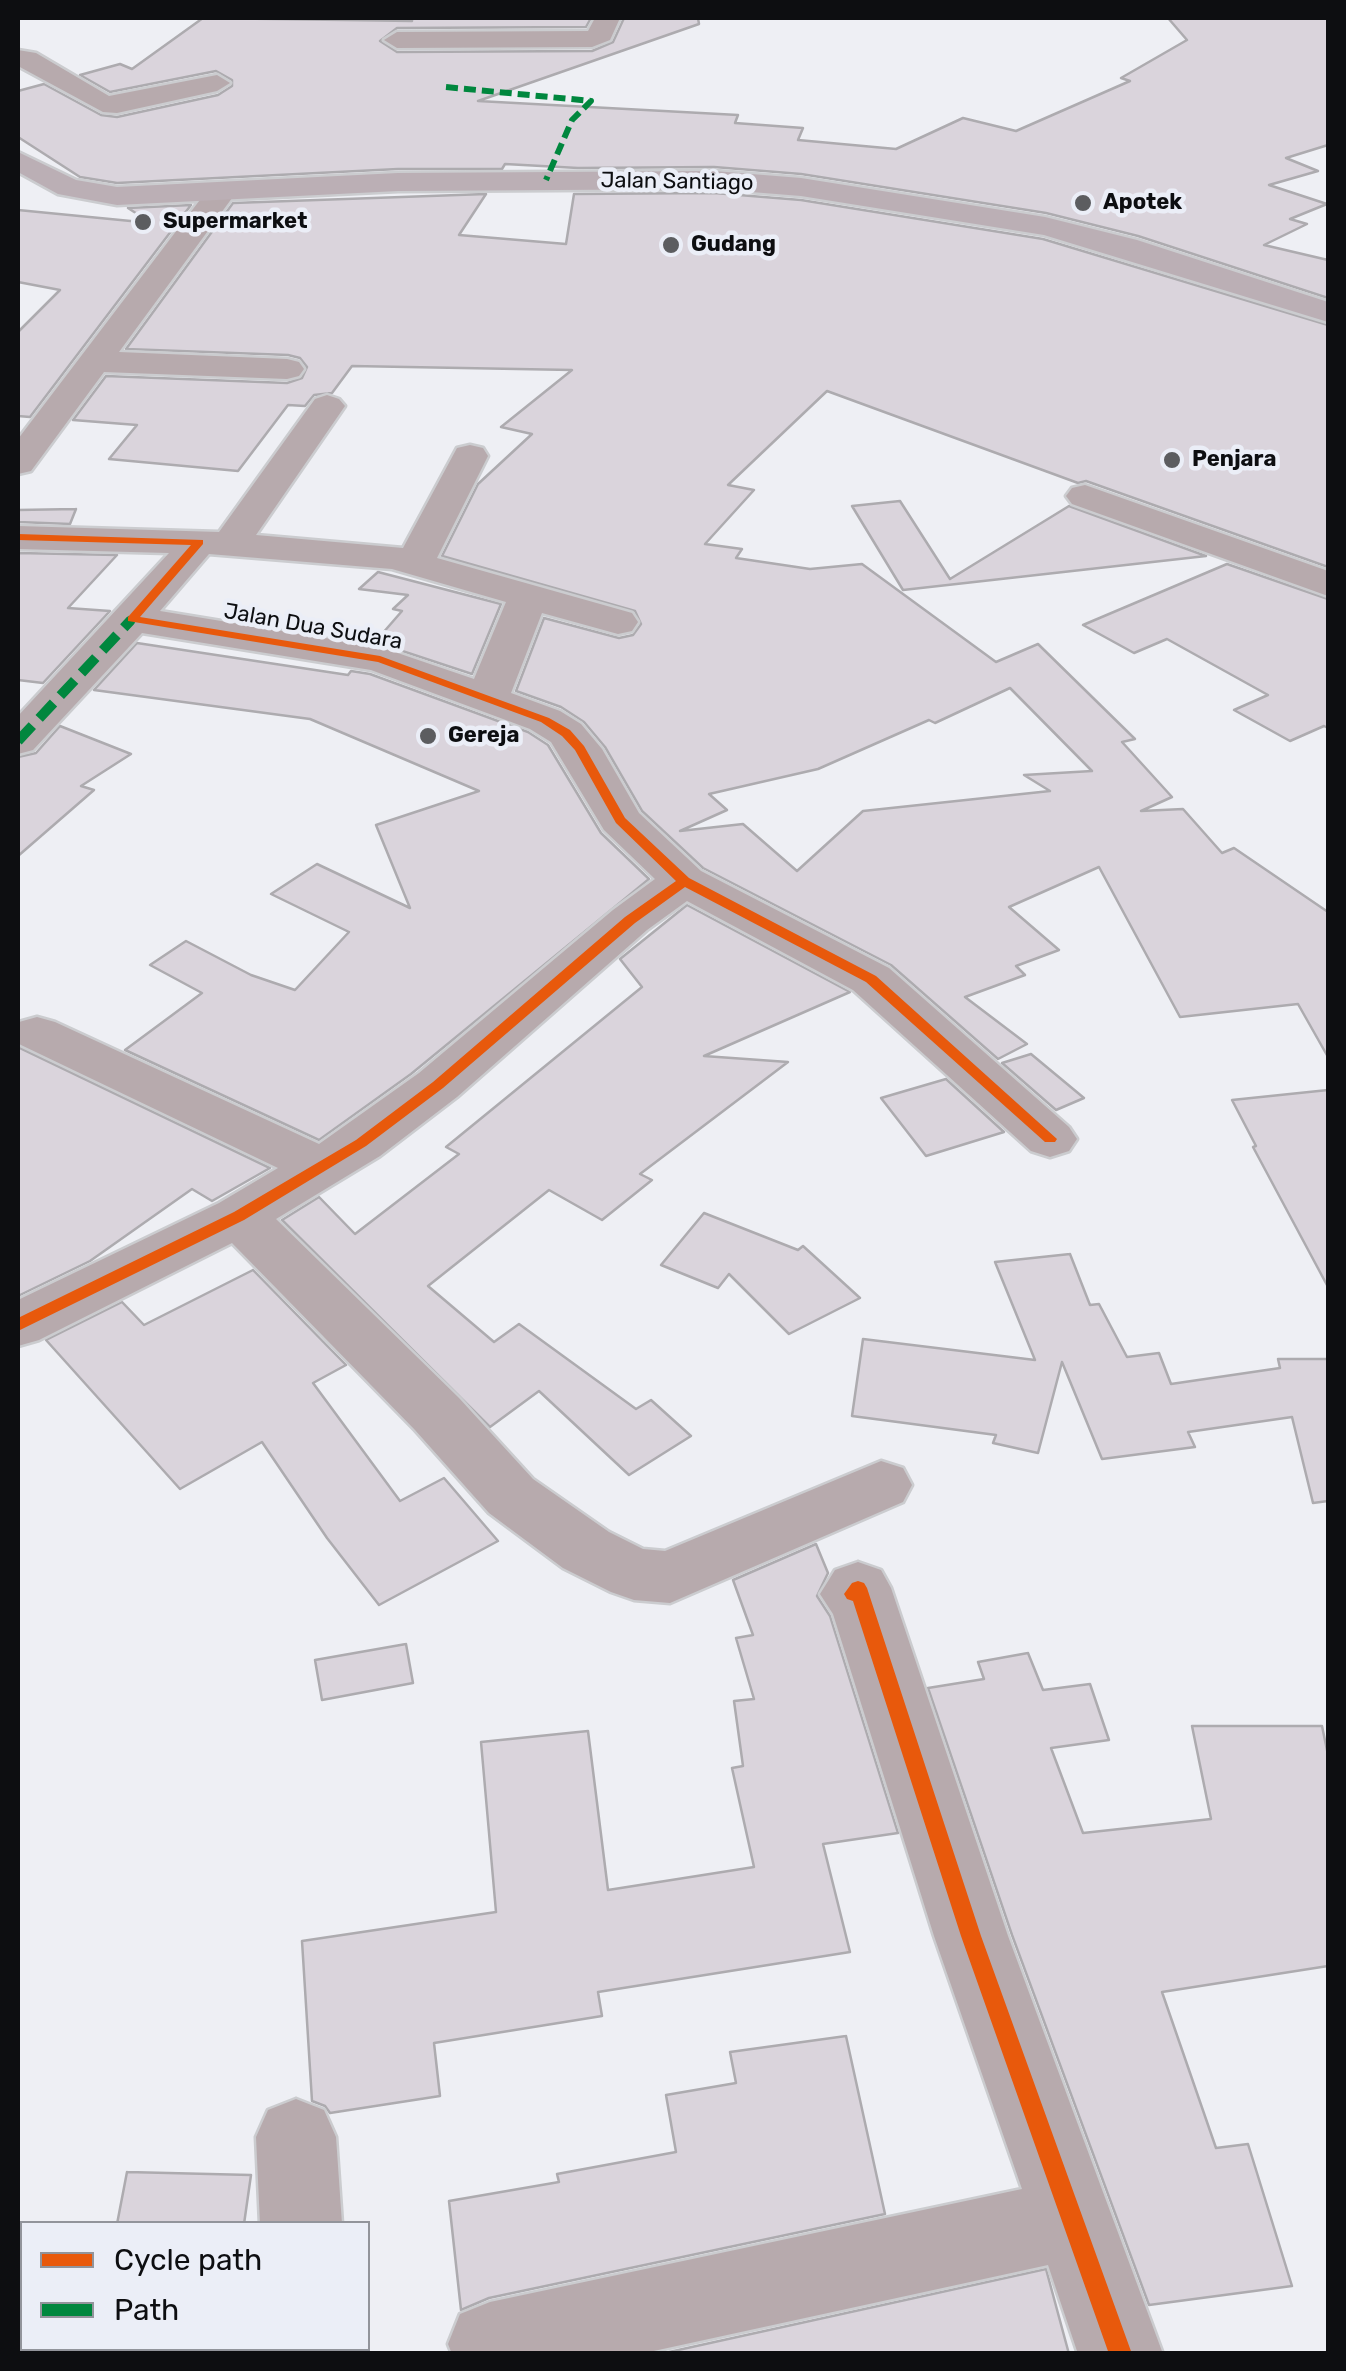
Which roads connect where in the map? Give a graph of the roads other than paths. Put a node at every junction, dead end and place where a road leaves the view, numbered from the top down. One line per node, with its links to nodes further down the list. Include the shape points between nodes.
1 (607, 18): 2 (street, via 601,36 592,39)
2 (397, 40)
3 (18, 58): 4 (street, via 103,104)
4 (217, 83)
5 (18, 160): 6 (highway, Jalan Santiago, via 90,194)
6 (220, 194): 7 (highway, Jalan Santiago, via 398,182 785,185 1045,226); 8 (street)
7 (1328, 312)
8 (92, 360): 9 (street); 12 (street)
9 (287, 370)
10 (327, 406): 15 (street)
11 (470, 456): 16 (street)
12 (18, 463)
13 (1085, 496): 17 (street)
14 (18, 537): 15 (street)
15 (215, 542): 16 (street); 19 (street)
16 (414, 564): 18 (street)
17 (1328, 584)
18 (528, 598): 20 (street); 21 (street)
19 (132, 619): 21 (street, Jalan Dua Sudara, via 380,658); 22 (street)
20 (618, 622)
21 (488, 698): 23 (street, Jalan Dua Sudara, via 566,734 620,820)
22 (18, 742)
23 (684, 881): 25 (street, Jalan Dua Sudara, via 871,979); 26 (street, via 438,1085)
24 (37, 1033): 26 (street)
25 (1050, 1139)
26 (320, 1166): 27 (street)
27 (239, 1216): 28 (street); 29 (street, via 511,1496 586,1550 634,1574 670,1577)
28 (18, 1325)
29 (881, 1485)
30 (853, 1594): 32 (street, via 858,1588)
31 (296, 2137): 33 (street)
32 (1072, 2220): 34 (street); 35 (street)
33 (302, 2221)
34 (490, 2344)
35 (1121, 2354)

